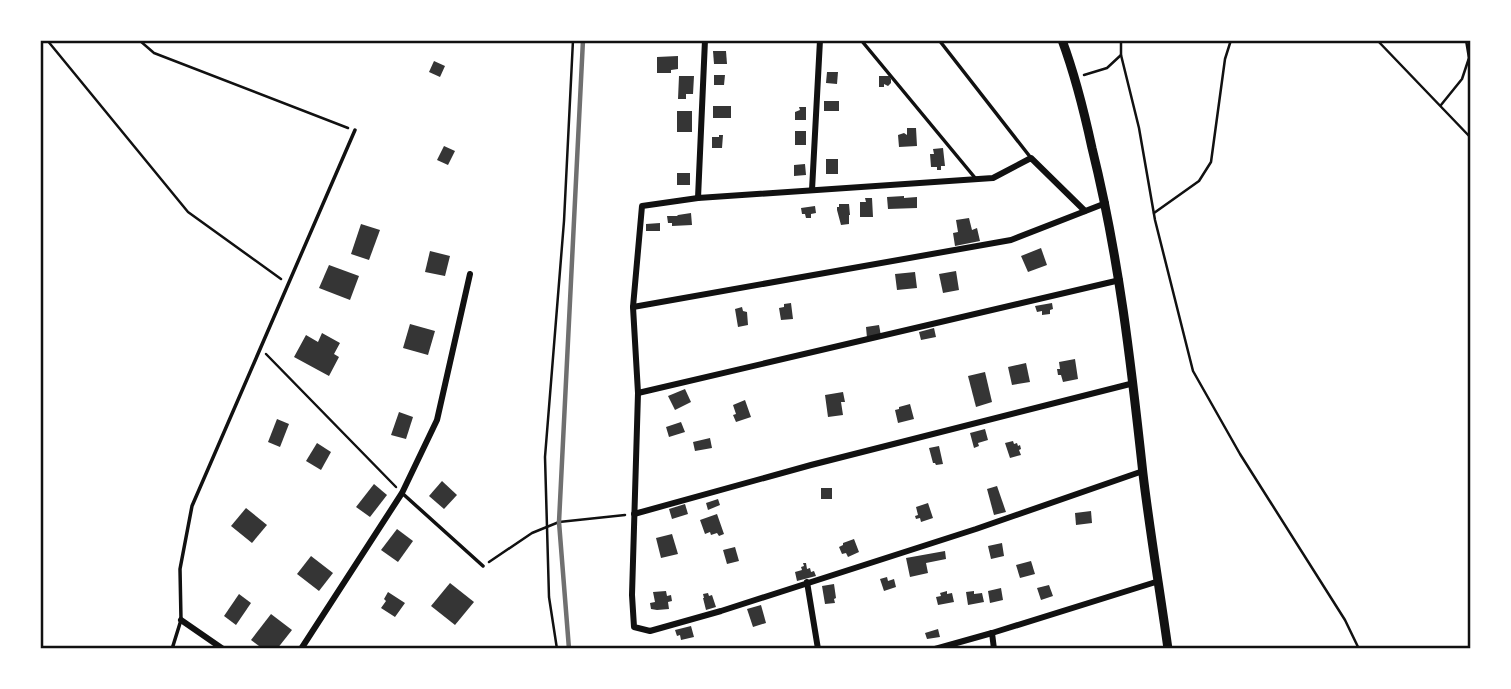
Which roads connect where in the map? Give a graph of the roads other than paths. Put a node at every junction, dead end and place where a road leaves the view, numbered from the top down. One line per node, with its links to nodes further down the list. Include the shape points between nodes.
1 (705, 40): 10 (street)
2 (820, 40): 9 (street)
3 (861, 40): 8 (lane)
4 (939, 40): 7 (lane)
5 (1062, 40): 11 (main road)
6 (355, 131): 24 (lane, via 192,506 180,569)
7 (1031, 158): 8 (street, via 993,178); 12 (street)
8 (976, 179): 9 (street)
9 (812, 190): 10 (street)
10 (698, 198): 15 (street, via 642,206)
11 (1106, 203): 12 (street); 14 (main road)
12 (1085, 211): 15 (street, via 1011,240)
13 (470, 274): 19 (street, via 437,420)
14 (1120, 280): 16 (main road); 17 (street)
15 (633, 307): 17 (street)
16 (1134, 383): 18 (main road); 20 (street)
17 (638, 393): 20 (street)
18 (1143, 471): 22 (main road); 23 (street)
19 (402, 494): 21 (lane); 28 (street)
20 (635, 514): 23 (street, via 634,627 650,631)
21 (483, 566)
22 (1159, 581): 25 (street); 32 (main road)
23 (807, 582): 29 (street)
24 (181, 620): 26 (lane); 27 (street)
25 (992, 633): 30 (street); 31 (street)
26 (172, 649)
27 (223, 649)
28 (301, 649)
29 (818, 649)
30 (935, 649)
31 (994, 649)
32 (1168, 649)

